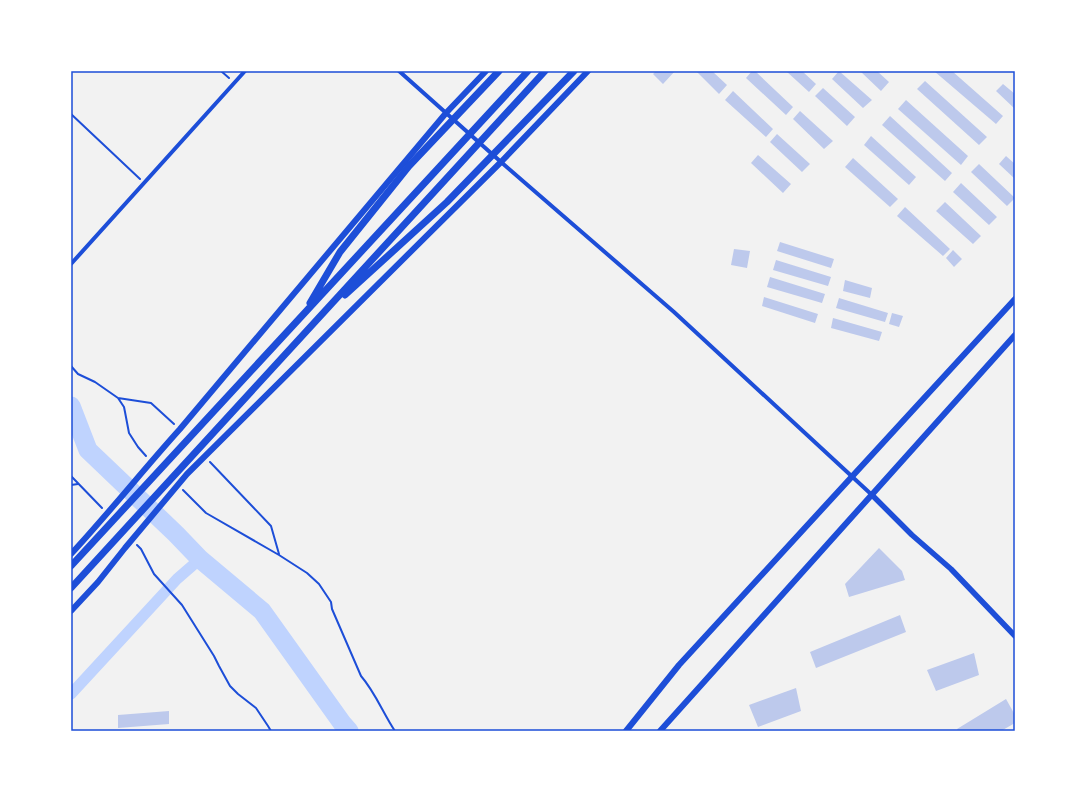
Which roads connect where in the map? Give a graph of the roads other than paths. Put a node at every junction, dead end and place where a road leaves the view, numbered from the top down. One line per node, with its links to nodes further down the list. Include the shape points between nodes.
1 (245, 71): 11 (street)
2 (399, 71): 9 (street)
3 (486, 71): 9 (main road)
4 (499, 71): 13 (highway, via 408,166 340,252)
5 (528, 71): 13 (highway)
6 (545, 71): 14 (highway)
7 (574, 71): 14 (highway, via 447,202)
8 (588, 71): 10 (main road)
9 (446, 113): 10 (street); 18 (main road, via 180,429)
10 (501, 162): 16 (street, via 674,312); 21 (main road, via 187,474)
11 (71, 264)
12 (1015, 299): 16 (main road)
13 (304, 314): 19 (highway)
14 (312, 325): 20 (highway)
15 (1015, 334): 17 (main road)
16 (852, 476): 17 (street); 23 (main road, via 679,665)
17 (872, 495): 22 (street, via 951,570); 24 (main road)
18 (71, 554)
19 (71, 566)
20 (71, 588)
21 (71, 611)
22 (1015, 636)
23 (626, 731)
24 (660, 731)

